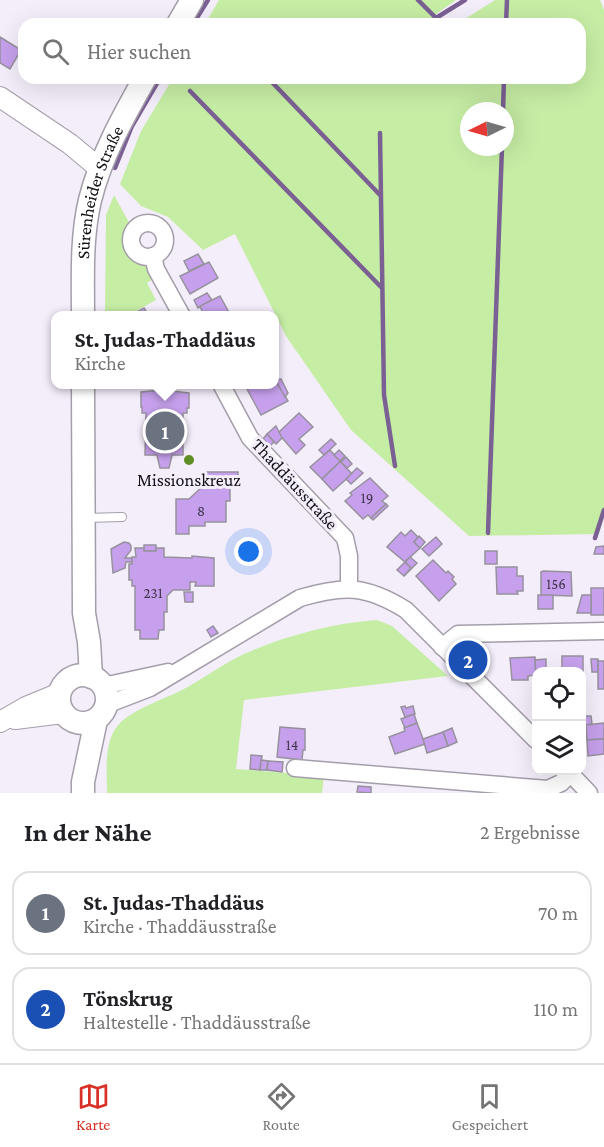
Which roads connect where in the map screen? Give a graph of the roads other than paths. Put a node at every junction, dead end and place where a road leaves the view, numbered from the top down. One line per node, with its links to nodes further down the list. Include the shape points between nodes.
1 (192, 0): 2 (main road)
2 (182, 18)
3 (142, 84): 5 (main road, Sürenheider Straße)
4 (0, 97): 5 (street)
5 (100, 169): 7 (main road, Sürenheider Straße, via 84,233)
6 (153, 256): 8 (street)
7 (83, 311)
8 (180, 311)
9 (83, 389): 11 (main road)
10 (223, 389): 13 (street, Thaddäusstraße, via 250,438 345,538)
11 (83, 518): 12 (lane); 16 (main road, via 84,613 89,642)
12 (122, 518)
13 (349, 589): 15 (street, via 370,592 406,610); 16 (street, via 300,598 150,688)
14 (604, 631): 15 (street, via 458,634)
15 (442, 647): 18 (street)
16 (83, 699): 17 (street, via 26,707); 22 (main road)
17 (0, 722)
18 (532, 735)
19 (295, 768): 23 (street)
20 (567, 775): 23 (street, via 548,789)
21 (572, 775): 24 (street)
22 (83, 788)
23 (483, 788)
24 (589, 793)

